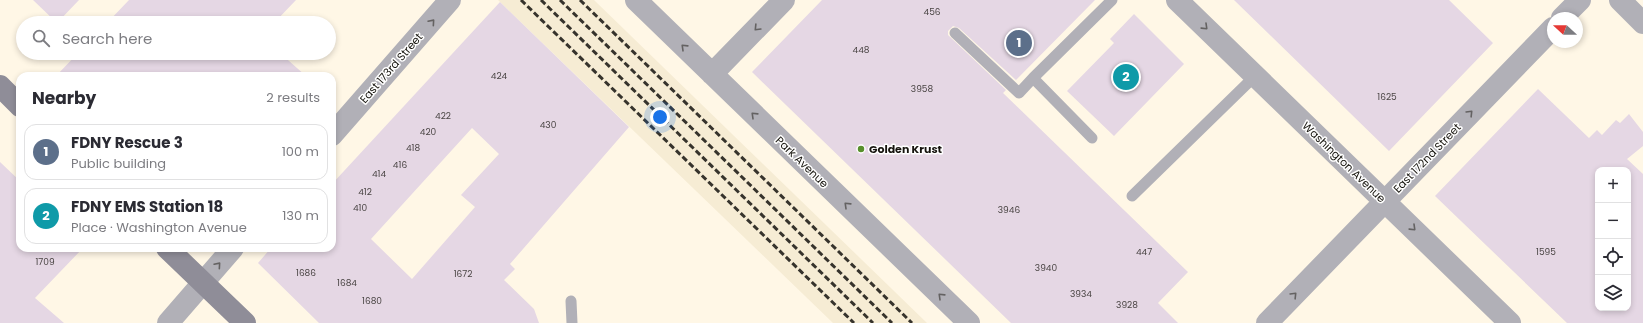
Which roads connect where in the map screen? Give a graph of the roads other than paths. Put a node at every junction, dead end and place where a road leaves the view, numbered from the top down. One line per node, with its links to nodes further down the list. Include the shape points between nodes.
1 (450, 0): 17 (street, East 173rd Street, one-way to 1)
2 (636, 0): 12 (street, Park Avenue, one-way to 2)
3 (784, 0): 12 (street, one-way to 12)
4 (1112, 0): 14 (lane)
5 (1177, 0): 13 (street, Washington Avenue, one-way to 13)
6 (1580, 0): 8 (street)
7 (1620, 0): 9 (street)
8 (1568, 12)
9 (1643, 22)
10 (955, 32): 14 (lane, via 1019,92)
11 (1547, 34): 20 (street, East 172nd Street, one-way to 11)
12 (712, 74): 28 (street, Park Avenue, one-way to 12)
13 (1255, 76): 19 (lane); 20 (street, Washington Avenue)
14 (1034, 78): 18 (lane)
15 (0, 86): 16 (main road)
16 (16, 102)
17 (336, 130)
18 (1092, 138)
19 (1132, 196)
20 (1385, 201): 29 (street, East 172nd Street, one-way to 20); 30 (street, Washington Avenue, one-way to 30)
21 (171, 252): 23 (main road)
22 (229, 252): 23 (street, one-way to 22)
23 (202, 282): 25 (street); 26 (main road)
24 (571, 301): 27 (lane)
25 (168, 323)
26 (245, 323)
27 (572, 323)
28 (969, 323)
29 (1267, 323)
30 (1510, 323)

